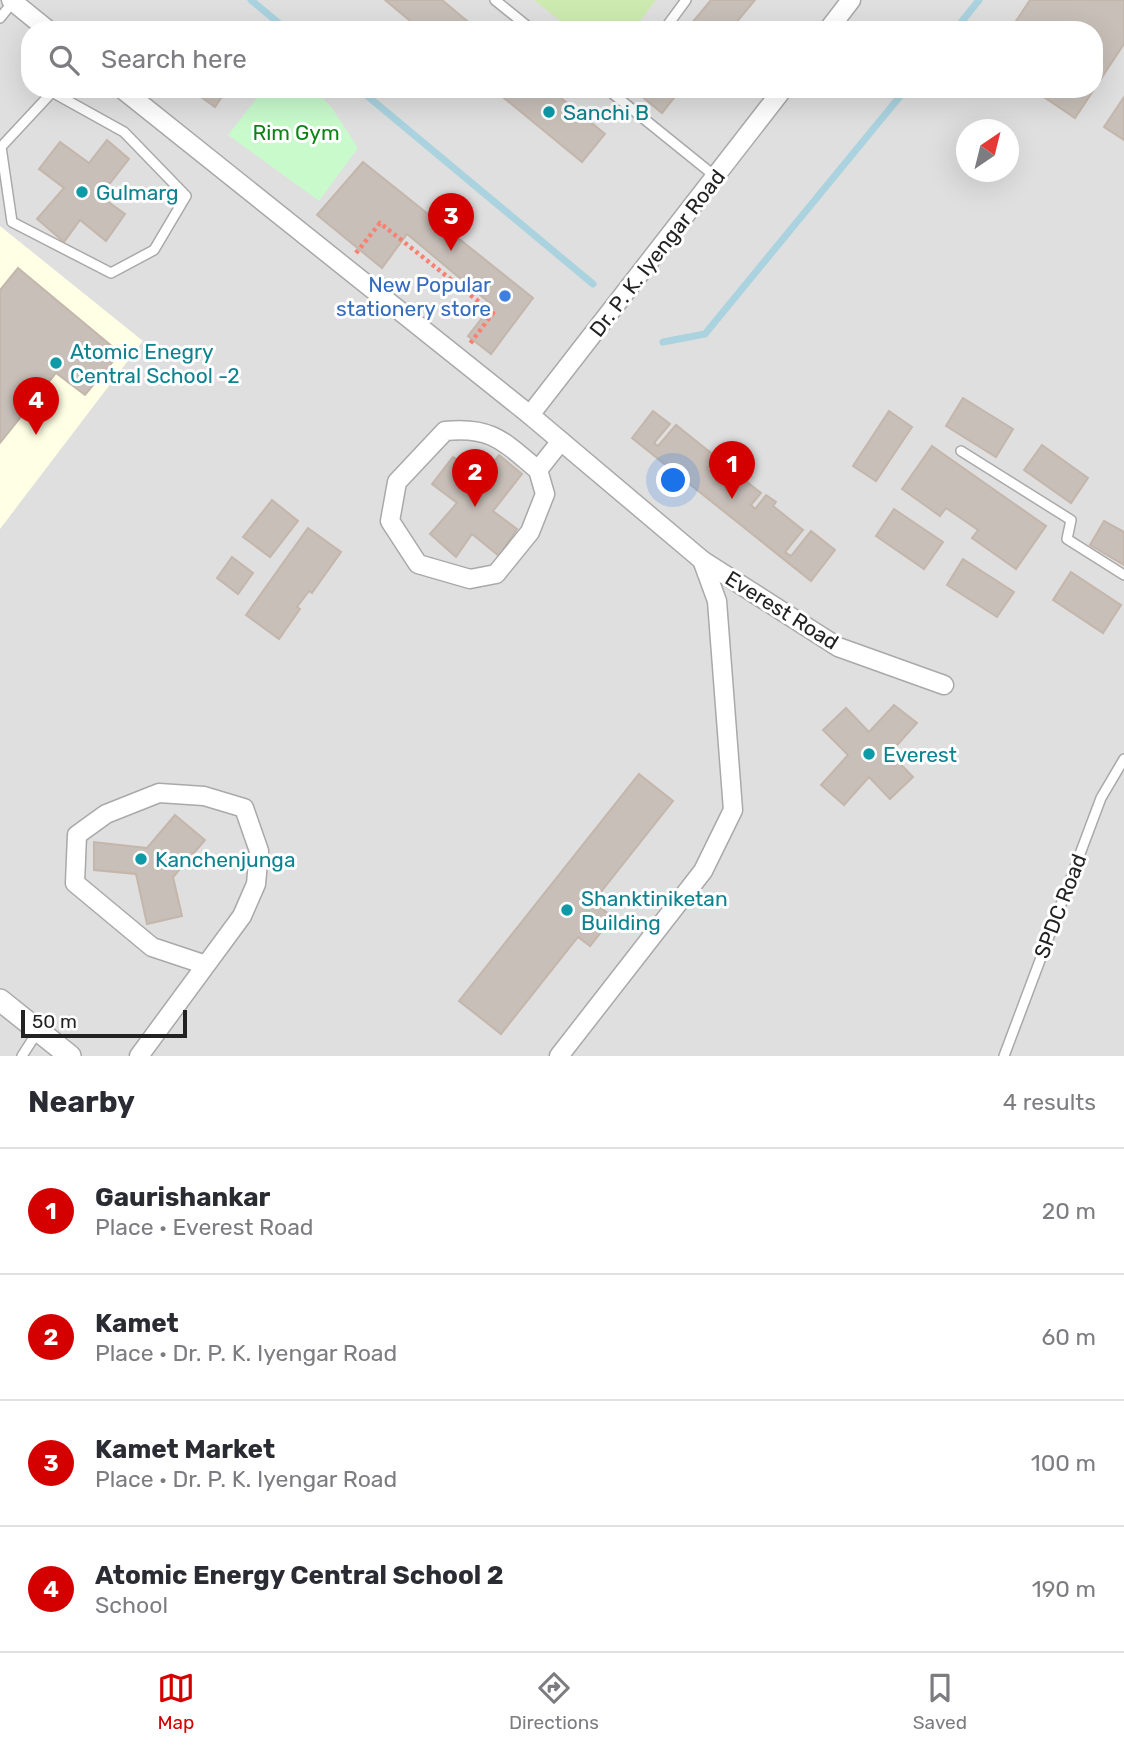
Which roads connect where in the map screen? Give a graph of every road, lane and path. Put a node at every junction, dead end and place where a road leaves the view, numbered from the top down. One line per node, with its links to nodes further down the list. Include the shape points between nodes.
1 (495, 0): 7 (lane)
2 (687, 0): 8 (lane)
3 (851, 0): 9 (street)
4 (12, 1): 5 (lane); 6 (street)
5 (0, 18)
6 (37, 21)
7 (521, 21)
8 (671, 21)
9 (835, 21)
10 (46, 98): 11 (lane, via 1,147 12,222 111,273 153,250 186,196 124,132)
11 (65, 98)
12 (133, 98): 18 (street, Everest Road)
13 (621, 98): 15 (lane)
14 (776, 98): 15 (street, Dr. P. K. Iyengar Road)
15 (716, 177): 18 (street, Dr. P. K. Iyengar Road)
16 (354, 256): 17 (path, via 380,223 493,313)
17 (467, 348)
18 (530, 415): 19 (street, Everest Road)
19 (561, 441): 21 (street); 22 (street, Everest Road)
20 (961, 451): 23 (lane, via 1071,520 1068,539)
21 (538, 470): 21 (street, via 545,494 530,532 496,573 470,579 418,564 390,521 397,482 445,431 468,429 499,438)
22 (702, 560): 24 (street, Everest Road, via 838,647); 32 (street, via 717,601 733,810 703,871)
23 (1124, 575)
24 (944, 685)
25 (1124, 759): 33 (lane, SPDC Road, via 1101,798)
26 (206, 965): 26 (street, via 152,947 75,883 77,835 106,814 159,793 204,796 244,808 259,851 256,884 242,916); 31 (street)
27 (0, 1000): 28 (street)
28 (38, 1031): 29 (lane); 30 (street)
29 (22, 1056)
30 (69, 1056)
31 (139, 1056)
32 (559, 1056)
33 (1004, 1056)

